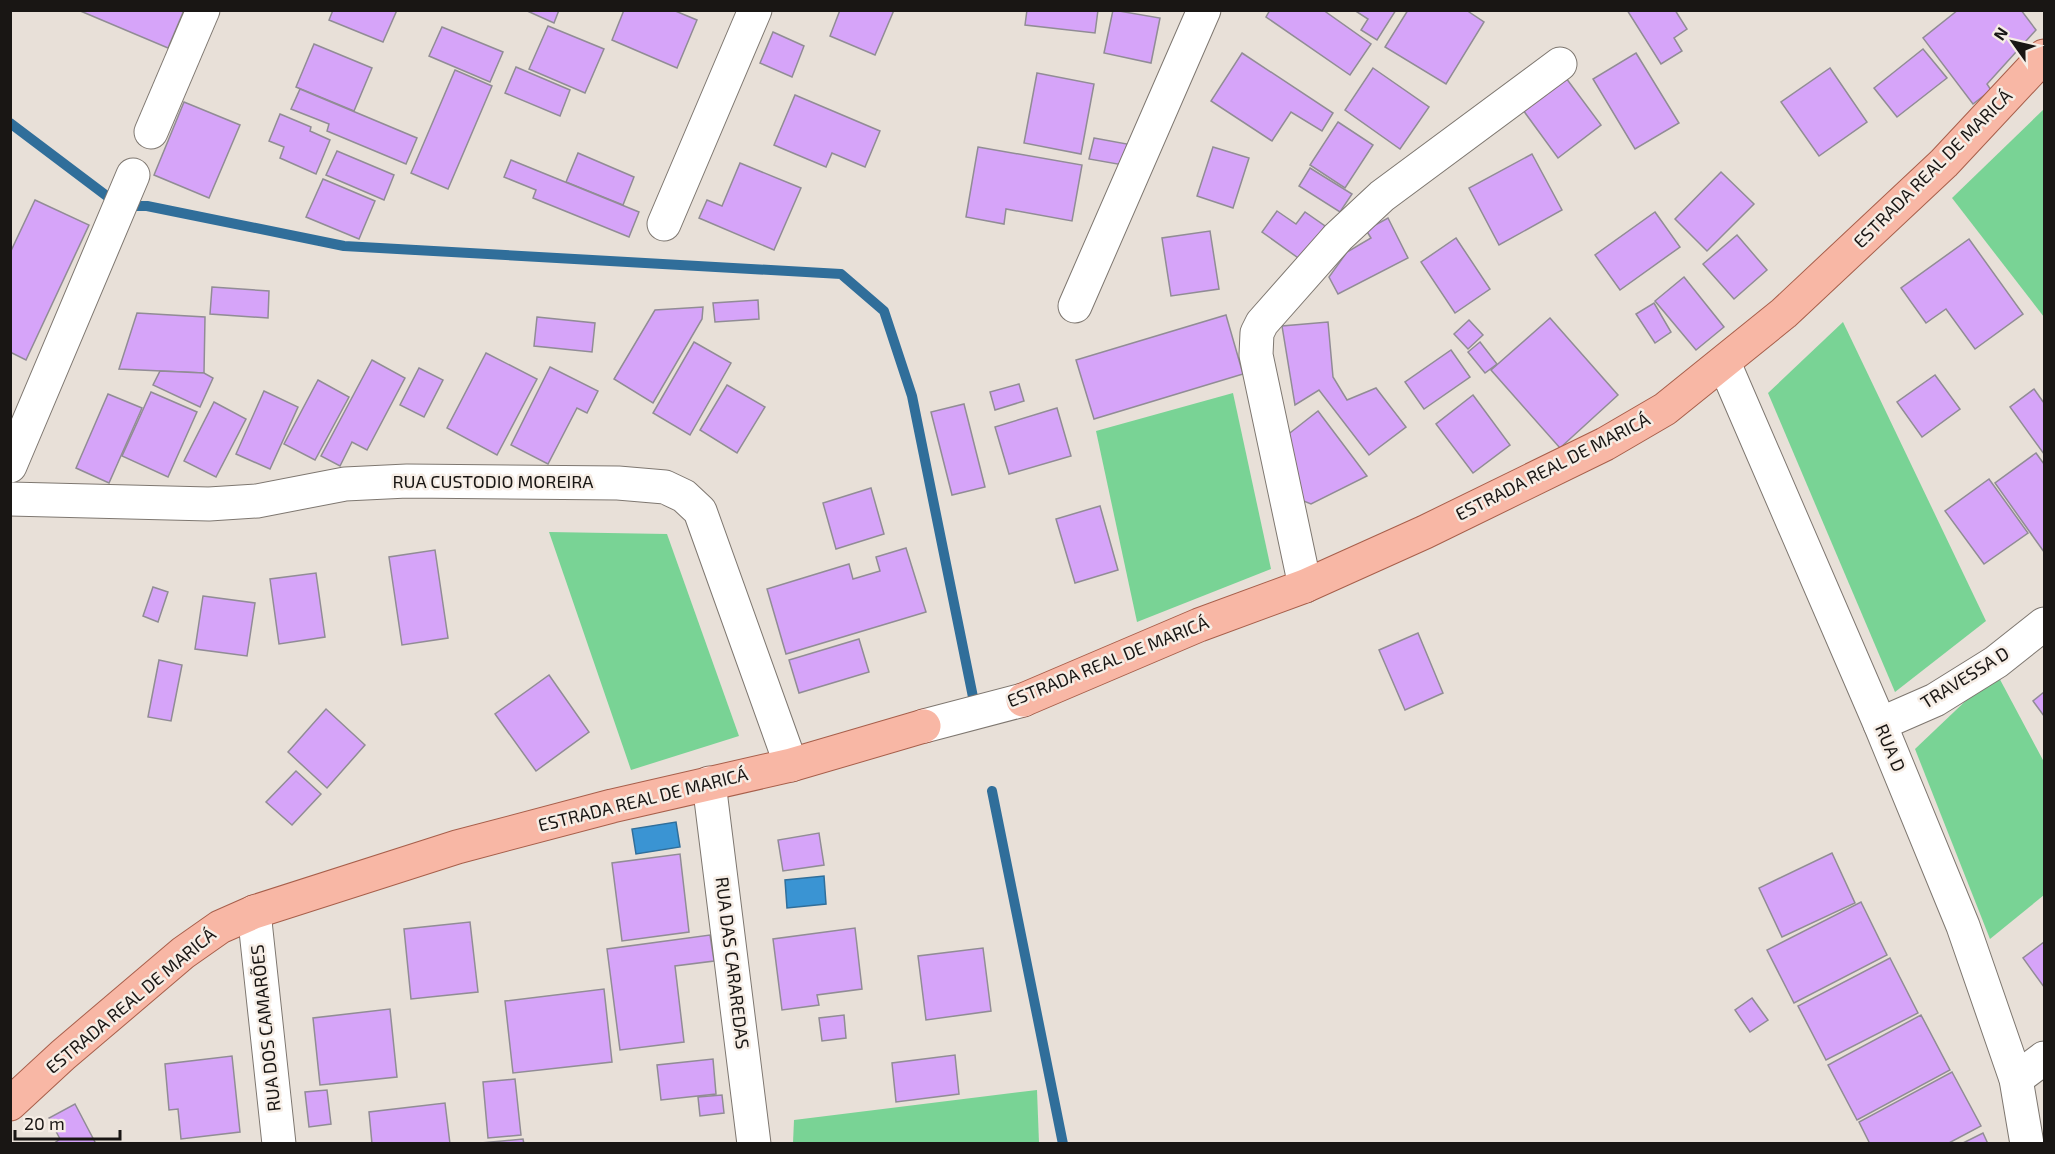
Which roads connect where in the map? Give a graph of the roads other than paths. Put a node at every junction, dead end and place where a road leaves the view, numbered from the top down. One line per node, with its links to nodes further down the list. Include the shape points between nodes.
1 (202, 10): 6 (street)
2 (755, 10): 8 (street)
3 (1204, 10): 9 (street)
4 (2044, 56): 10 (main road, ESTRADA REAL DE MARICÁ, via 1944,163 1784,314)
5 (1560, 64): 13 (street, via 1382,196 1338,237 1260,328 1256,355)
6 (152, 132)
7 (134, 175): 11 (street)
8 (664, 224)
9 (1075, 306)
10 (1724, 363): 13 (main road, ESTRADA REAL DE MARICÁ, via 1665,409 1605,444); 16 (street, RUA D)
11 (10, 466)
12 (10, 499): 18 (street, RUA CUSTODIO MOREIRA, via 209,504 257,501 345,484 407,481 665,487 684,496 700,511)
13 (1305, 586): 15 (main road, ESTRADA REAL DE MARICÁ, via 1199,625)
14 (2044, 624): 16 (street, TRAVESSA D, via 1996,662 1935,700)
15 (1023, 700): 17 (street, ESTRADA REAL DE MARICÁ)
16 (1880, 724): 22 (street, RUA D, via 1963,926)
17 (924, 726): 18 (main road, ESTRADA REAL DE MARICÁ)
18 (791, 765): 19 (main road, ESTRADA REAL DE MARICÁ)
19 (709, 783): 20 (main road, ESTRADA REAL DE MARICÁ, via 457,848); 25 (street, RUA DAS CARAREDAS)
20 (254, 912): 23 (main road, ESTRADA REAL DE MARICÁ, via 220,927 183,953); 24 (street, RUA DOS CAMARÕES)
21 (2044, 1058): 22 (street)
22 (2016, 1079): 26 (street, RUA D)
23 (10, 1104)
24 (279, 1143)
25 (754, 1143)
26 (2027, 1143)

